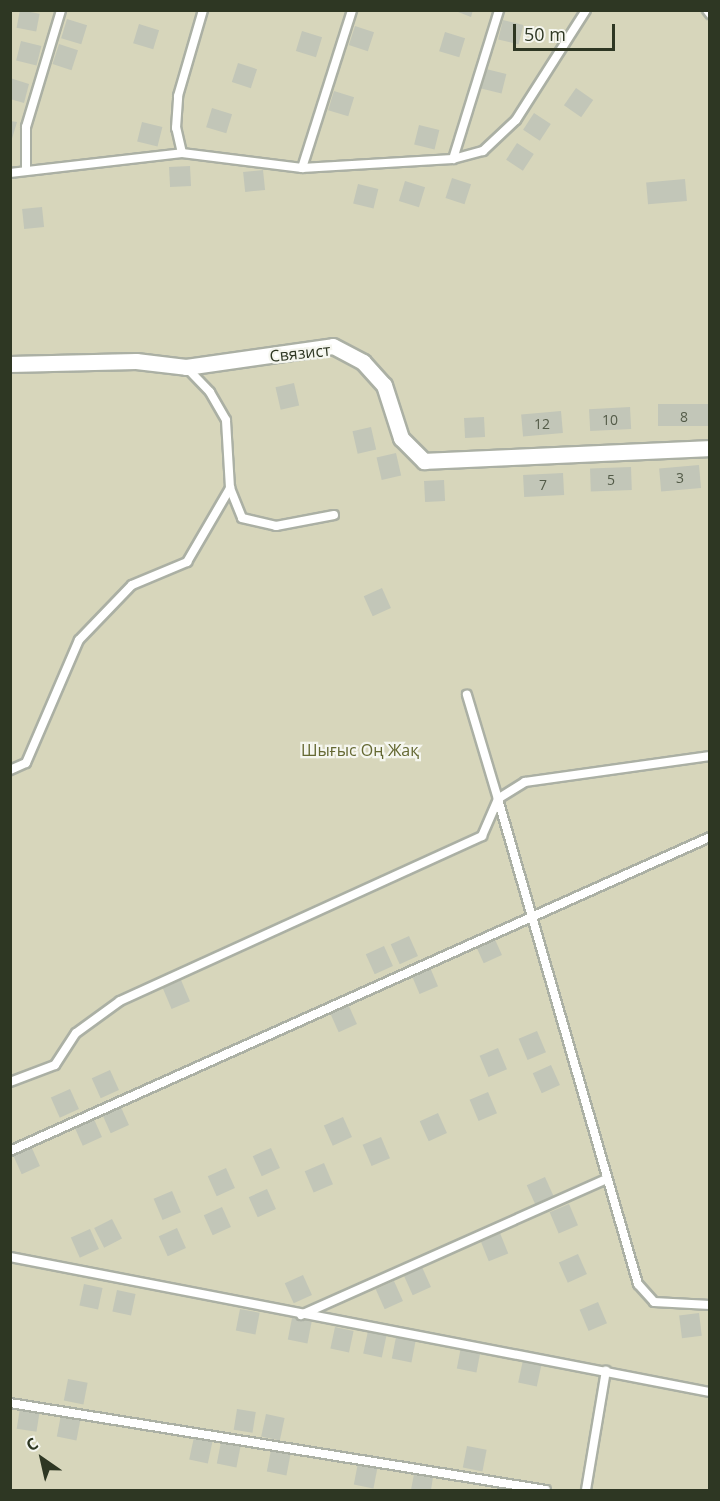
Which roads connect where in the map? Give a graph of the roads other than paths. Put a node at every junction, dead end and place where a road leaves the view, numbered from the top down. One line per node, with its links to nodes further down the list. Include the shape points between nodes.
1 (61, 10): 10 (lane, via 26,127)
2 (203, 10): 8 (lane, via 178,96 176,128)
3 (352, 10): 11 (lane)
4 (499, 10): 9 (lane)
5 (586, 10): 9 (lane, via 516,120 483,152)
6 (707, 10): 7 (lane)
7 (710, 14)
8 (182, 153): 10 (lane); 11 (lane)
9 (453, 159): 11 (lane)
10 (26, 168): 12 (lane)
11 (302, 168)
12 (10, 173)
13 (10, 364): 14 (street, Связист, via 136,360)
14 (186, 367): 15 (street, Связист, via 333,346 363,362 384,385 401,438 424,461); 16 (lane, via 210,392 226,420)
15 (710, 448)
16 (230, 488): 17 (lane, via 243,518 276,526); 20 (lane, via 187,562 132,585 79,640 26,763)
17 (334, 514)
18 (467, 695): 21 (lane)
19 (710, 756): 21 (lane, via 525,782)
20 (10, 770)
21 (498, 799): 23 (lane); 24 (lane, via 482,836 120,1000 76,1033 56,1065)
22 (710, 837): 23 (lane)
23 (531, 913): 25 (lane); 26 (lane)
24 (10, 1082)
25 (10, 1150)
26 (607, 1179): 28 (lane, via 638,1284 654,1302); 29 (lane)
27 (10, 1257): 29 (lane)
28 (710, 1305)
29 (300, 1316): 30 (lane)
30 (606, 1371): 31 (lane); 34 (lane)
31 (710, 1392)
32 (10, 1403): 33 (lane)
33 (546, 1491)
34 (586, 1491)

